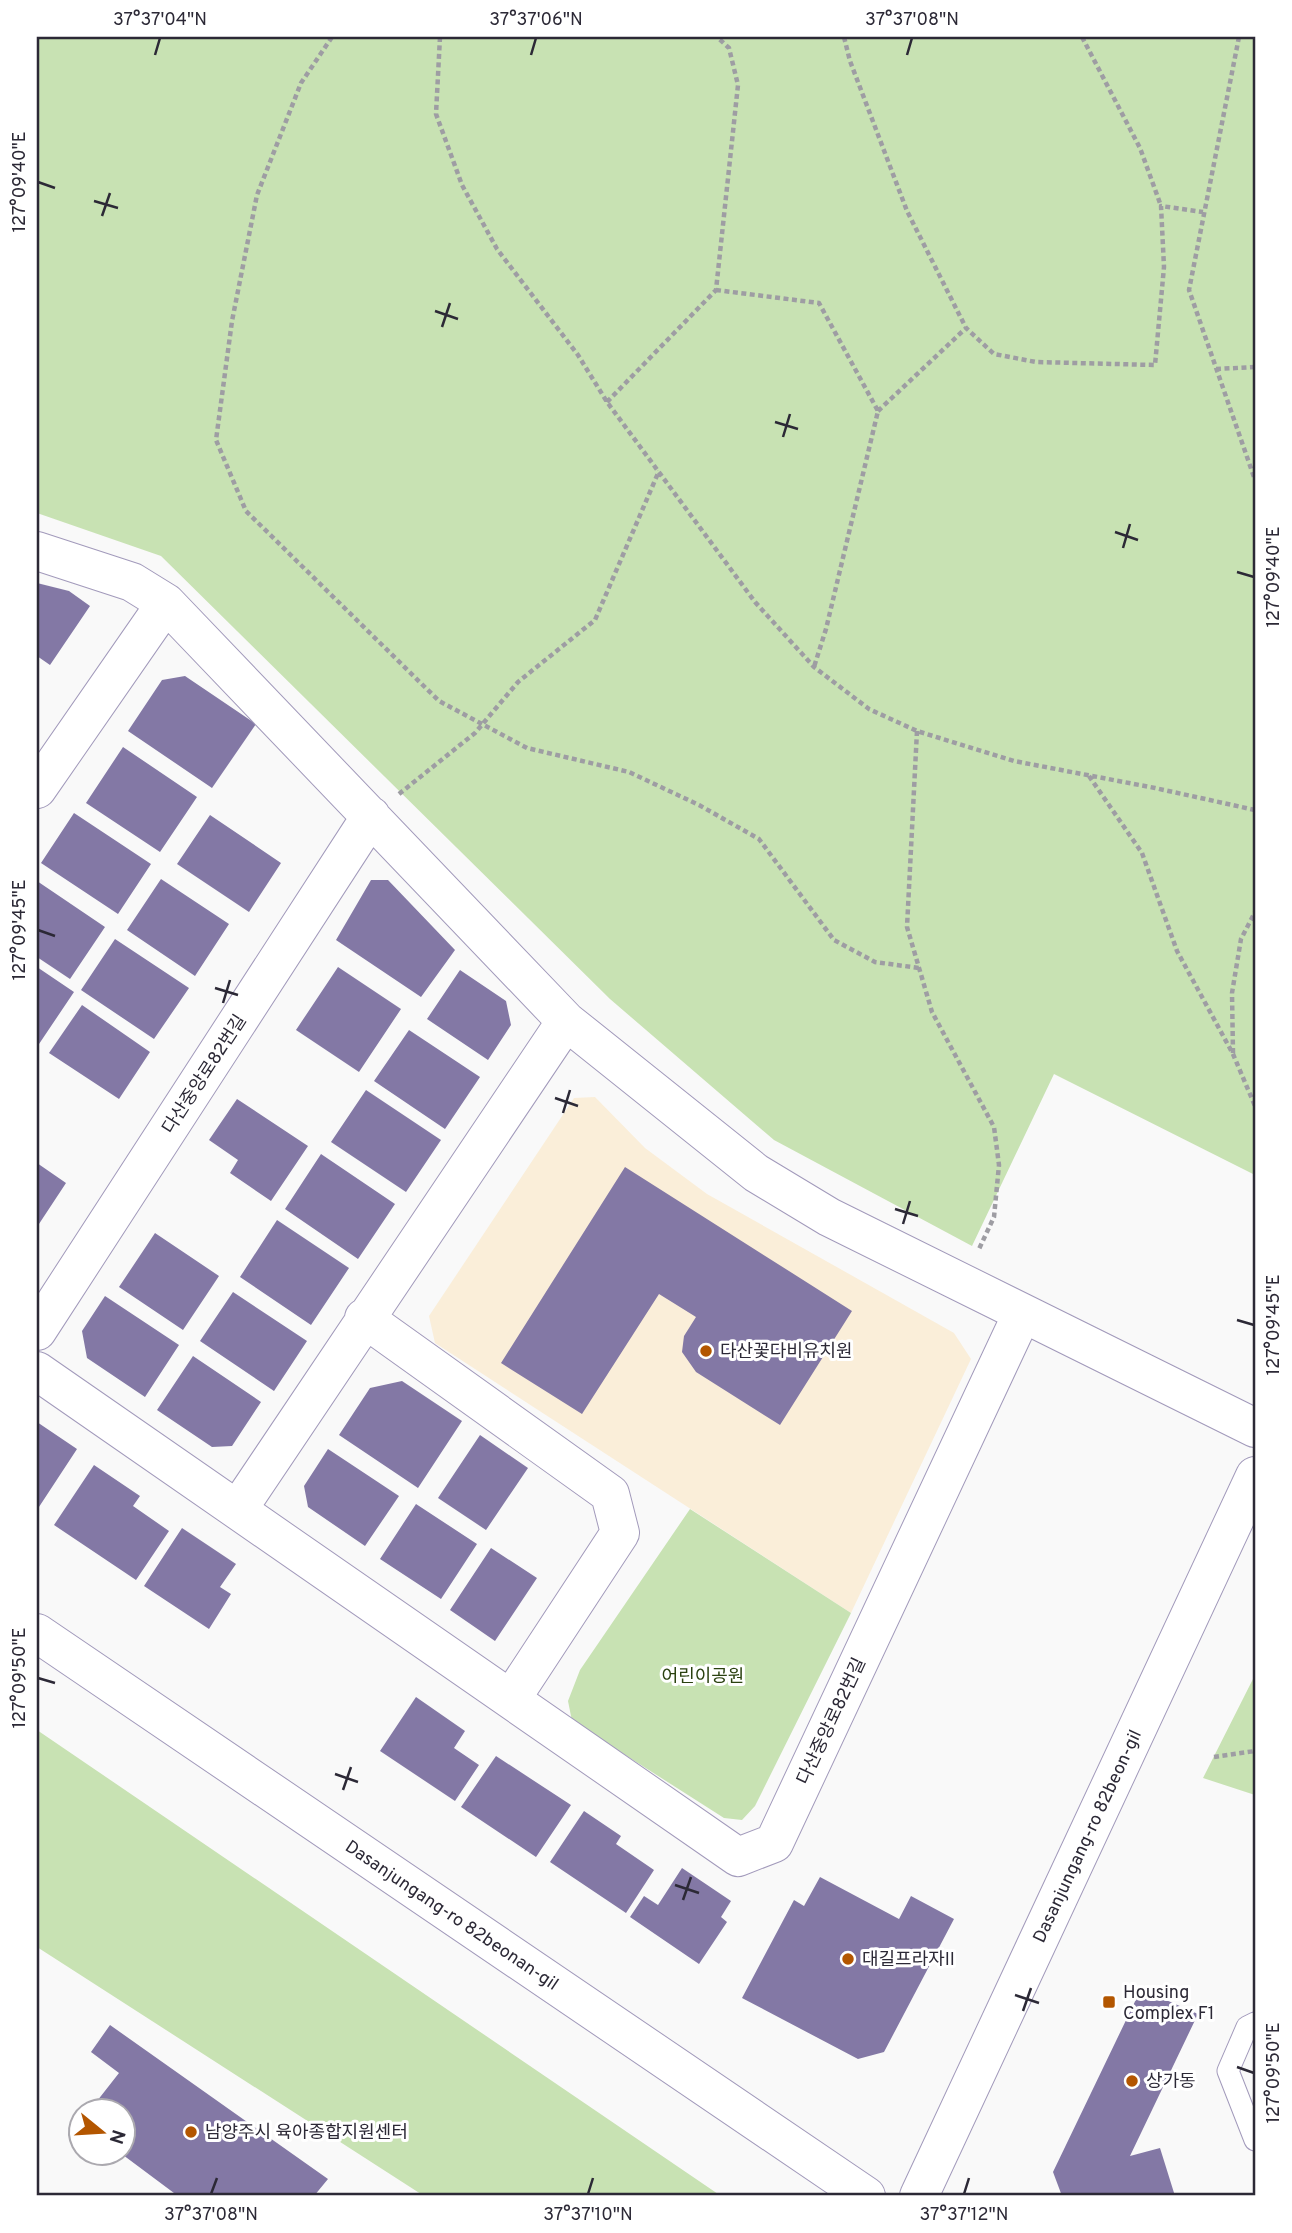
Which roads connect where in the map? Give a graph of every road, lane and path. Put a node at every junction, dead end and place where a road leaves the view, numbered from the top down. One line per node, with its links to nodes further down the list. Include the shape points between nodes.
1 (332, 37): 20 (path, via 300,83 257,195 232,321 216,440 246,511 439,701)
2 (440, 37): 13 (path, via 436,114 462,185 496,249 578,355)
3 (717, 37): 9 (path, via 729,48 738,85)
4 (844, 37): 10 (path, via 907,211)
5 (1082, 37): 7 (path, via 1140,148)
6 (1239, 37): 8 (path)
7 (1161, 206): 8 (path); 10 (path, via 1164,267 1155,365 1025,360 994,354)
8 (1203, 212): 12 (path, via 1189,290)
9 (716, 290): 13 (path); 14 (path, via 819,303)
10 (966, 328): 14 (path)
11 (1255, 367): 12 (path)
12 (1216, 369): 16 (path)
13 (607, 402): 15 (path)
14 (878, 411): 19 (path)
15 (660, 470): 19 (path, via 755,602); 20 (path, via 595,620 517,682)
16 (1255, 480)
17 (37, 551): 18 (street, via 132,582)
18 (166, 603): 23 (street); 25 (street)
19 (814, 667): 21 (path, via 869,709)
20 (483, 724): 25 (path); 27 (path, via 527,748 629,772 699,805 759,839 834,940 875,962)
21 (917, 731): 22 (path, via 1014,761); 27 (path, via 907,927)
22 (1088, 775): 24 (path); 29 (path, via 1142,853 1177,951)
23 (37, 789)
24 (1255, 810)
25 (371, 816): 28 (street); 34 (street, 다산중앙로82번길)
26 (1255, 912): 29 (path, via 1241,939 1232,993)
27 (919, 968): 31 (path, via 932,1012 994,1127 999,1165 994,1217)
28 (566, 1021): 31 (street, via 756,1173 828,1217); 33 (street)
29 (1233, 1054): 30 (path)
30 (1255, 1106)
31 (964, 1284): 32 (street)
32 (1022, 1314): 36 (street); 40 (street, 다산중앙로82번길, via 774,1843 738,1857)
33 (364, 1318): 38 (street); 40 (street, via 610,1494 620,1533)
34 (37, 1331)
35 (37, 1371): 38 (street, 다산중앙로82번길)
36 (1255, 1428)
37 (1255, 1476): 46 (street, Dasanjungang-ro 82beon-gil)
38 (238, 1509): 40 (street, 다산중앙로82번길)
39 (37, 1633): 45 (street, Dasanjungang-ro 82beonan-gil)
40 (511, 1699)
41 (1255, 1751): 42 (path)
42 (1214, 1757)
43 (1255, 2023): 44 (lane, via 1247,2027 1228,2071)
44 (1255, 2140)
45 (866, 2196)
46 (919, 2196)

